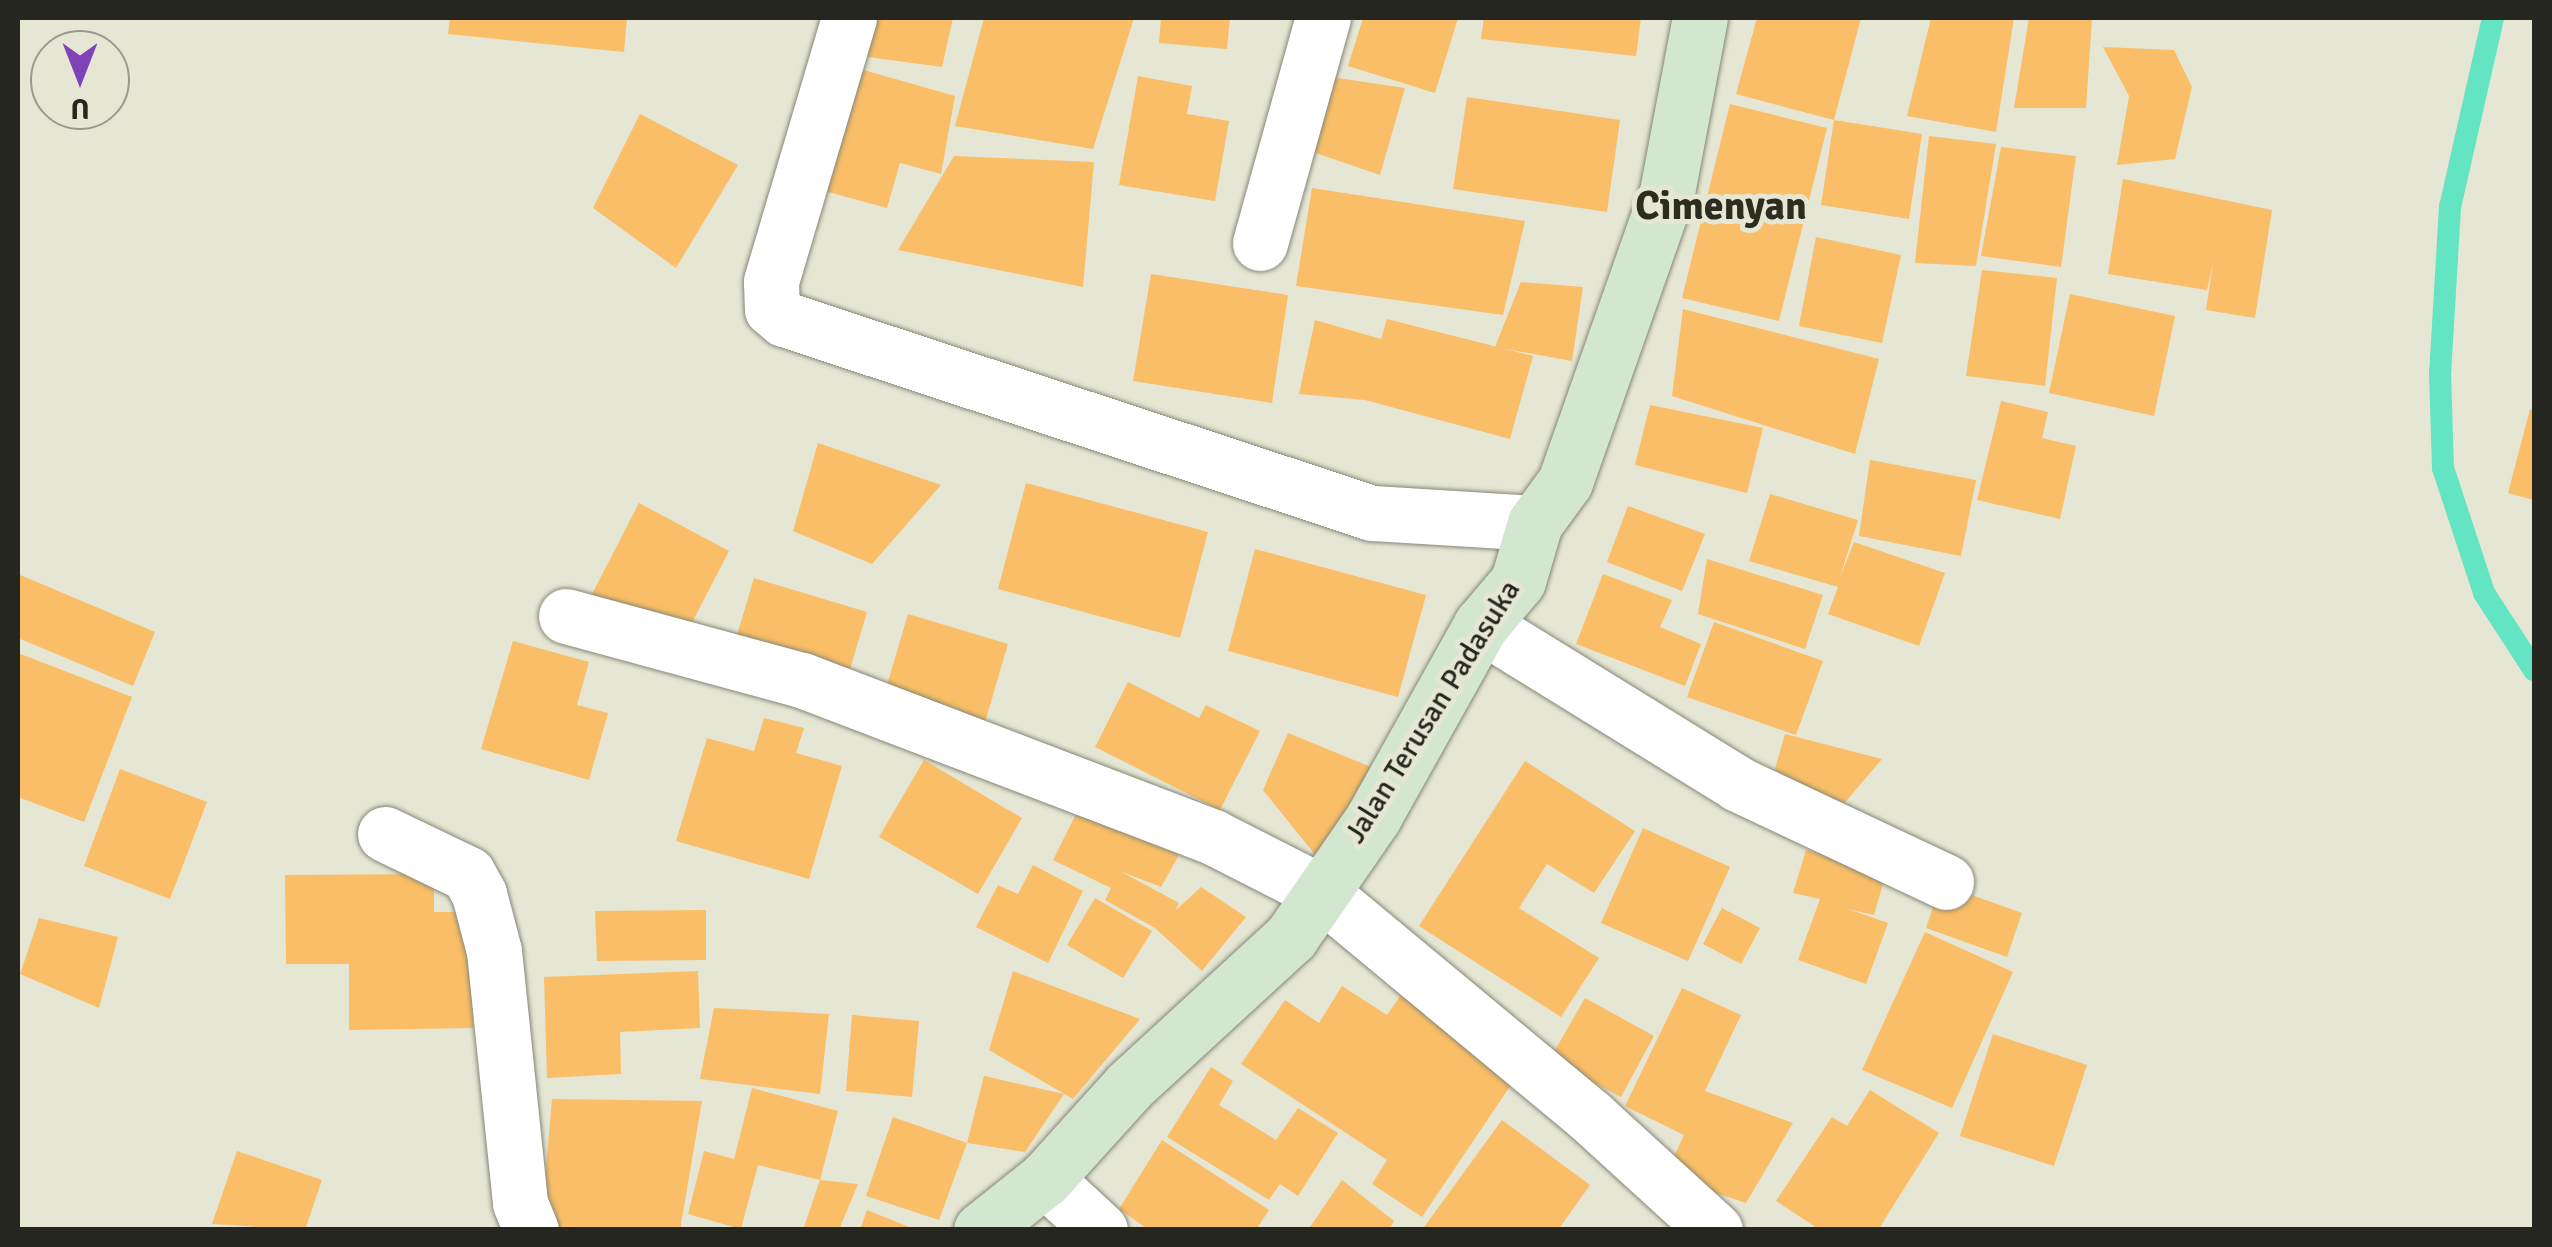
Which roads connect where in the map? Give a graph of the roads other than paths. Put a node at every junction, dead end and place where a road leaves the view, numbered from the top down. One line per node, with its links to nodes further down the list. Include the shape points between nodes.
1 (849, 18): 5 (street, via 770,282 772,309 784,319 1372,513)
2 (1323, 18): 4 (street)
3 (1700, 18): 5 (street, Jalan Terusan Padasuka, via 1667,192 1564,482)
4 (1260, 243)
5 (1535, 524): 7 (street, Jalan Terusan Padasuka, via 1518,581)
6 (566, 616): 10 (street, via 802,680 1213,836)
7 (1481, 625): 9 (street, via 1738,784); 10 (street, Jalan Terusan Padasuka, via 1373,818)
8 (385, 834): 13 (street, via 468,874 479,894 494,951 520,1203)
9 (1946, 882)
10 (1319, 891): 11 (street, Jalan Terusan Padasuka, via 1290,937 1129,1086); 12 (street, via 1590,1116)
11 (1045, 1179): 14 (street, Jalan Terusan Padasuka); 15 (street)
12 (1679, 1219)
13 (531, 1230)
14 (981, 1230)
15 (1100, 1230)

